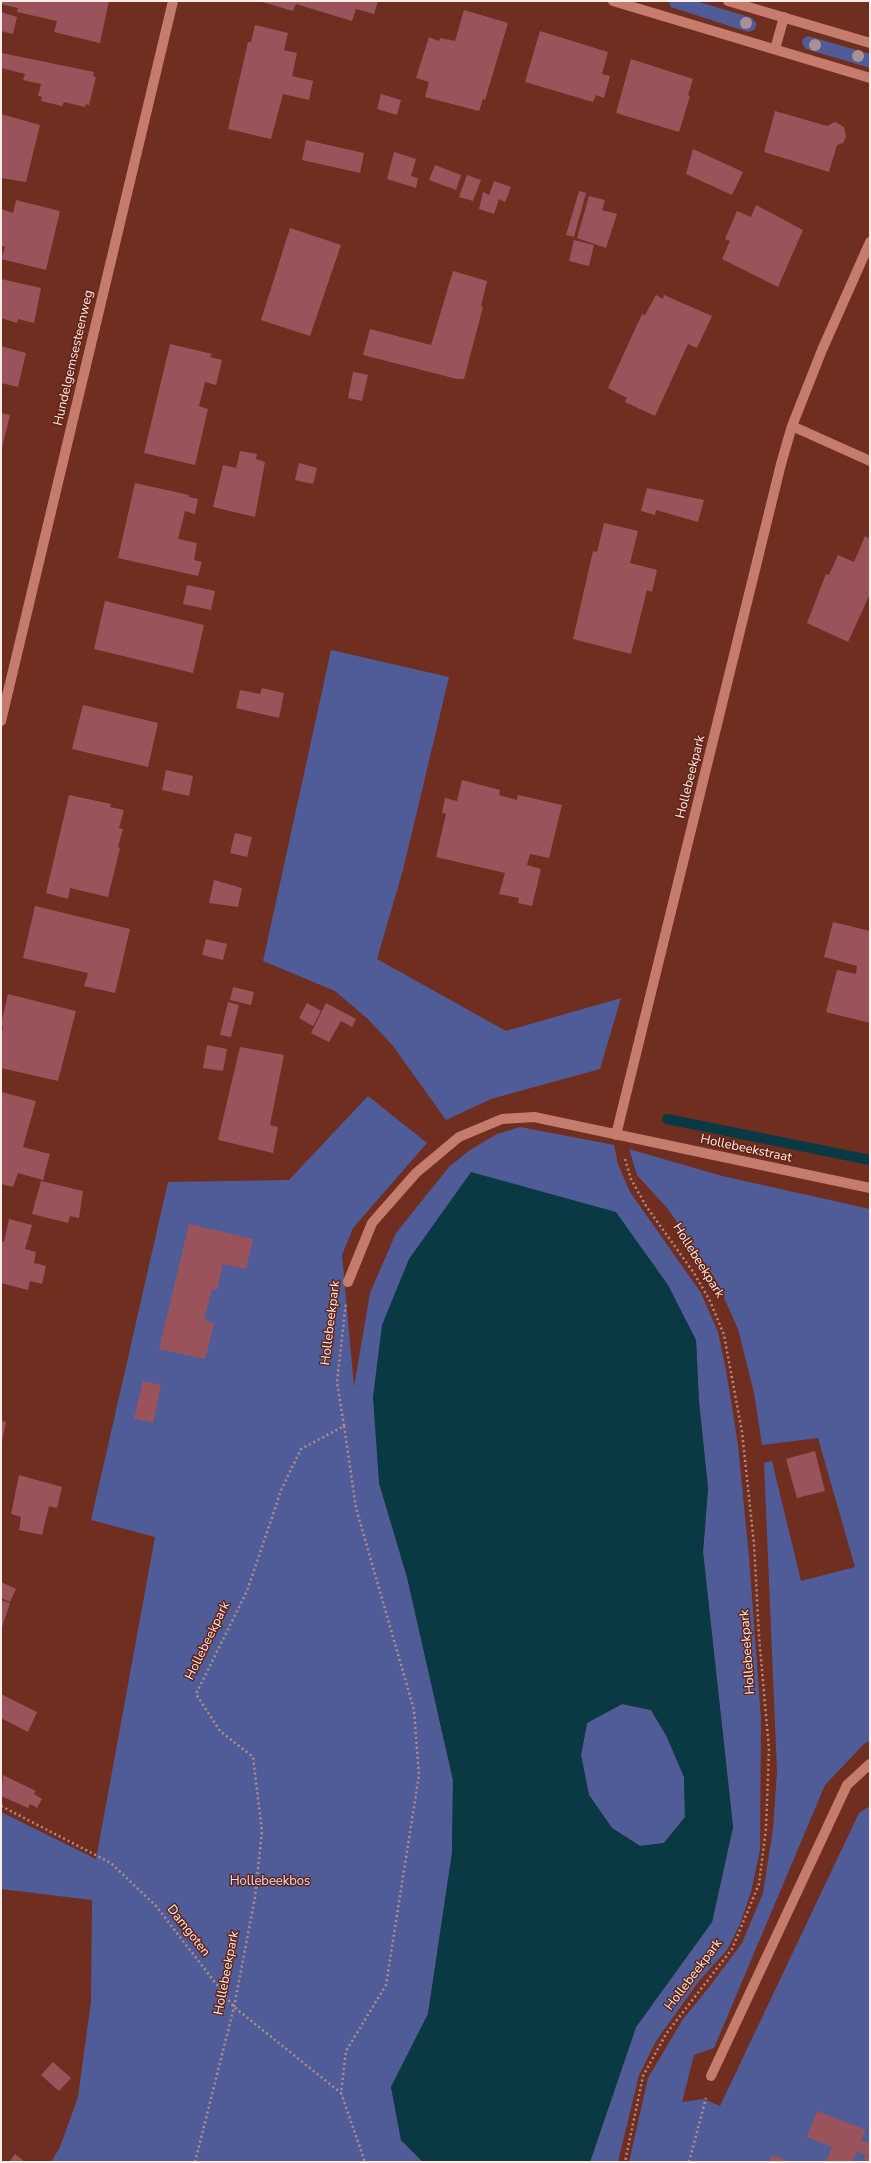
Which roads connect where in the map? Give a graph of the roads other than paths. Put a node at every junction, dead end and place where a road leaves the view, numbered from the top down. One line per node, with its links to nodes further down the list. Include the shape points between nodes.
1 (173, 1): 12 (street, Hundelgemsesteenweg)
2 (613, 1): 4 (street)
3 (728, 1): 5 (street)
4 (646, 6): 7 (street)
5 (784, 17): 6 (street); 7 (street)
6 (870, 43)
7 (775, 49): 8 (street)
8 (870, 78)
9 (870, 242): 10 (street, Hollebeekpark, via 822,350)
10 (792, 426): 11 (street); 13 (street, Hollebeekpark)
11 (870, 461)
12 (1, 721)
13 (616, 1135): 14 (street, Hollebeekstraat); 15 (street, Hollebeekpark, via 534,1117 502,1119 459,1138 416,1174 372,1223)
14 (870, 1188)
15 (348, 1282)
16 (870, 1764): 17 (street, via 847,1785)
17 (711, 2076)

